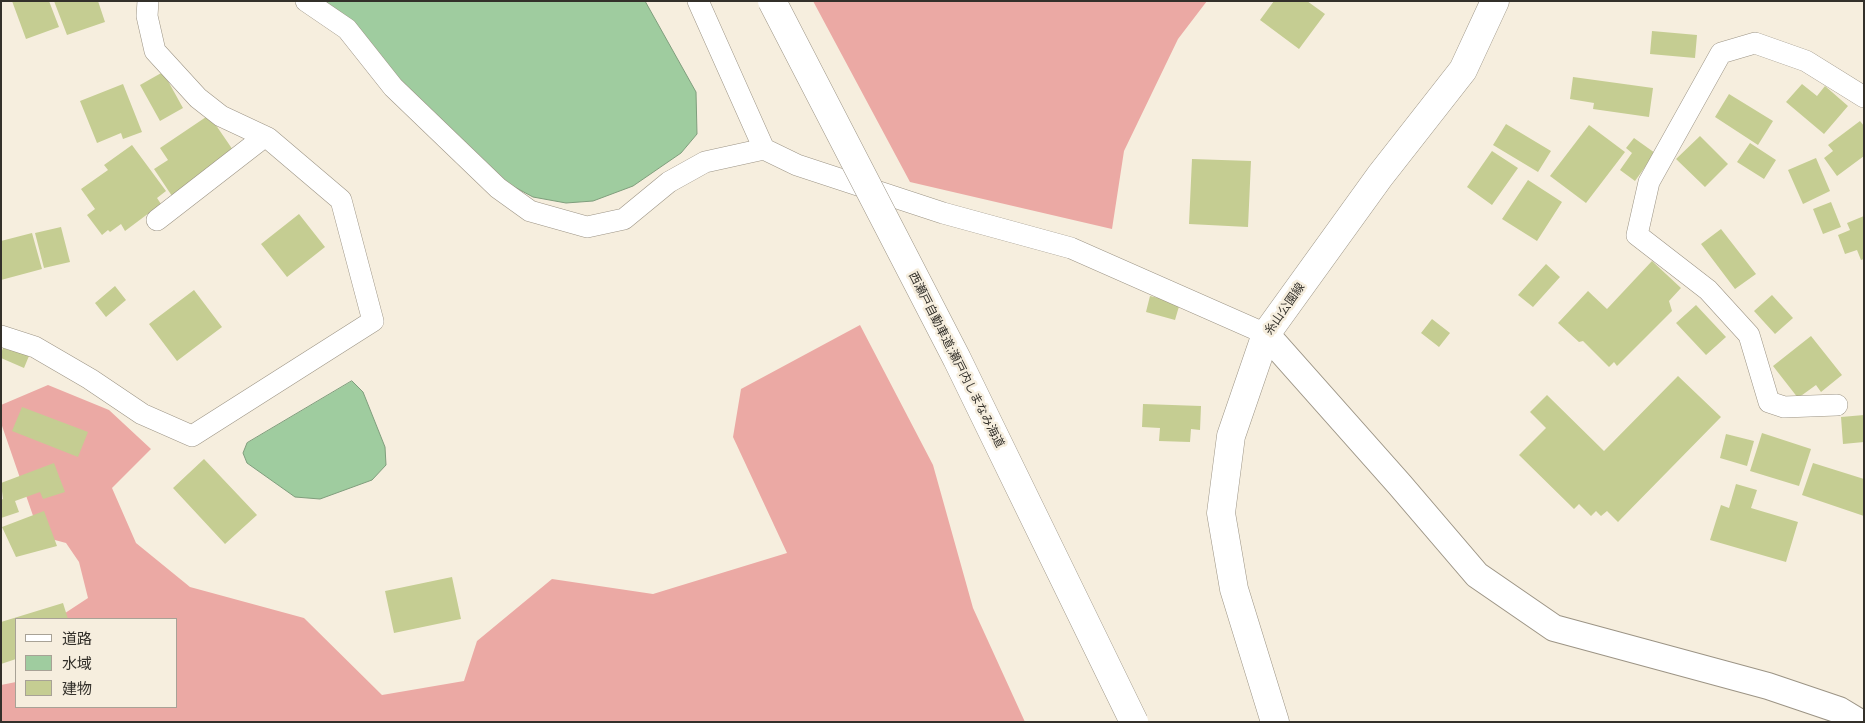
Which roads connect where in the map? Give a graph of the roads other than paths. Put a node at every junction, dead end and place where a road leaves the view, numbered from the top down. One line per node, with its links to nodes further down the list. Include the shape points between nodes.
1 (148, 1): 7 (street, via 147,16 155,51 198,98 221,116)
2 (306, 1): 8 (street, via 347,29 394,86 498,188 530,211 587,227 624,219 669,182 705,162)
3 (698, 1): 8 (street)
4 (772, 1): 13 (main road, 西瀬戸自動車道;瀬戸内しまなみ海道, bridge, via 956,359)
5 (1495, 1): 10 (main road, 糸山公園線, via 1463,70 1380,176)
6 (1864, 97): 12 (street, via 1806,62 1755,43 1720,53 1649,182 1637,235 1708,290 1749,335 1769,402 1784,407)
7 (264, 137): 9 (street); 11 (street, via 341,200 373,321 192,436 142,414 35,347)
8 (764, 149): 10 (street, via 797,165 942,213 1071,248)
9 (157, 220)
10 (1266, 334): 14 (main road, 糸山公園線, via 1231,436 1221,513 1234,589); 15 (street, via 1477,575 1554,628 1768,686 1839,710)
11 (1, 336)
12 (1837, 405)
13 (1134, 722)
14 (1275, 722)
15 (1858, 722)

